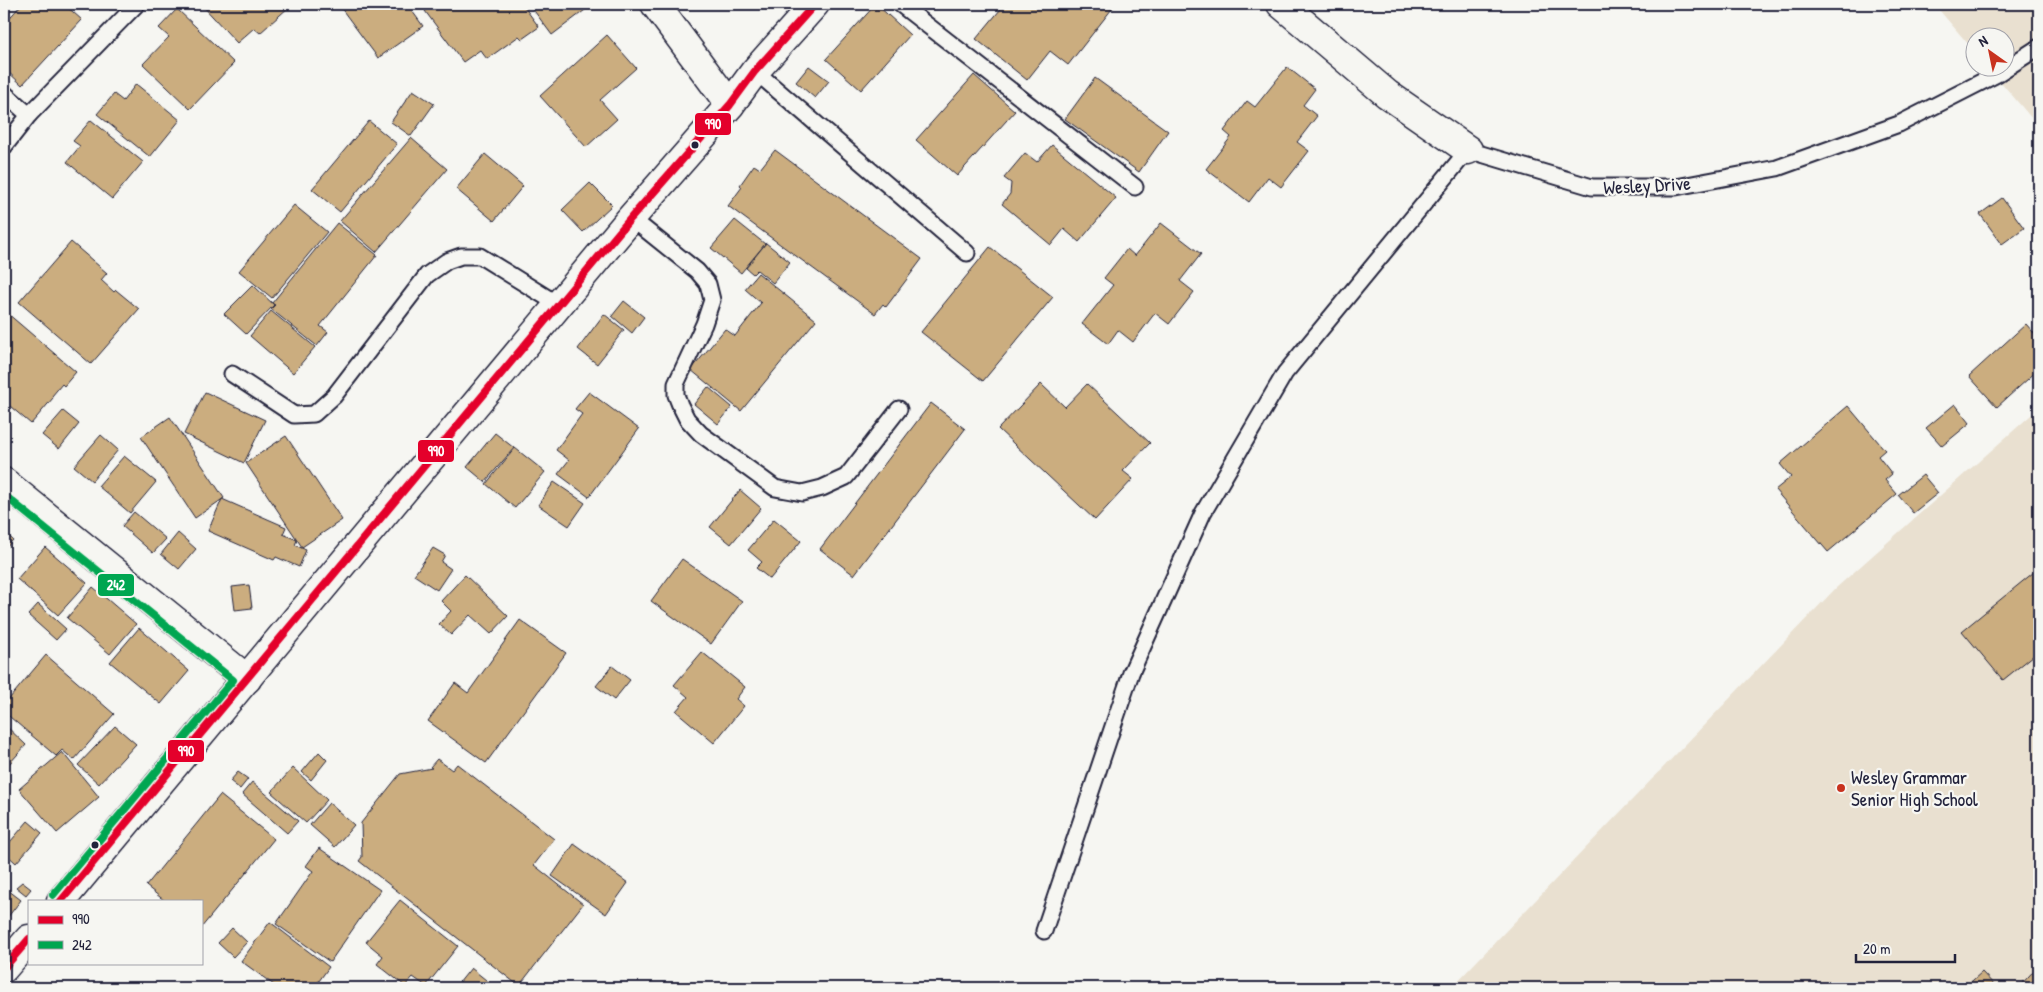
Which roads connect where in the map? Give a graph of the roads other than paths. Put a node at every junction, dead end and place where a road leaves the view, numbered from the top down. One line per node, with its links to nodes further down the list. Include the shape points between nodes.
1 (137, 4): 10 (lane)
2 (655, 4): 9 (street)
3 (815, 4): 7 (street)
4 (900, 4): 13 (lane)
5 (1281, 4): 12 (street, Wesley Drive, via 1386,94)
6 (2039, 47): 12 (lane, Wesley Drive, via 1997,74 1899,124 1777,168 1686,185 1592,187)
7 (755, 71): 9 (street); 15 (lane)
8 (4, 93): 10 (lane)
9 (730, 105): 14 (street)
10 (29, 115): 11 (lane)
11 (4, 147)
12 (1468, 150): 22 (lane, via 1285,373 1203,513 1131,674)
13 (1135, 187)
14 (631, 218): 16 (street); 18 (lane, via 697,271 708,284 712,300 676,384 676,395 687,419 701,434 775,488 802,492 822,488 846,477)
15 (967, 252)
16 (559, 305): 17 (lane, via 480,256 461,256 427,275 334,396 314,414 294,415); 20 (street)
17 (232, 374)
18 (899, 409)
19 (4, 482): 20 (street)
20 (247, 679): 21 (street)
21 (62, 900)
22 (1044, 931)
23 (28, 940): 24 (street)
24 (5, 966)

